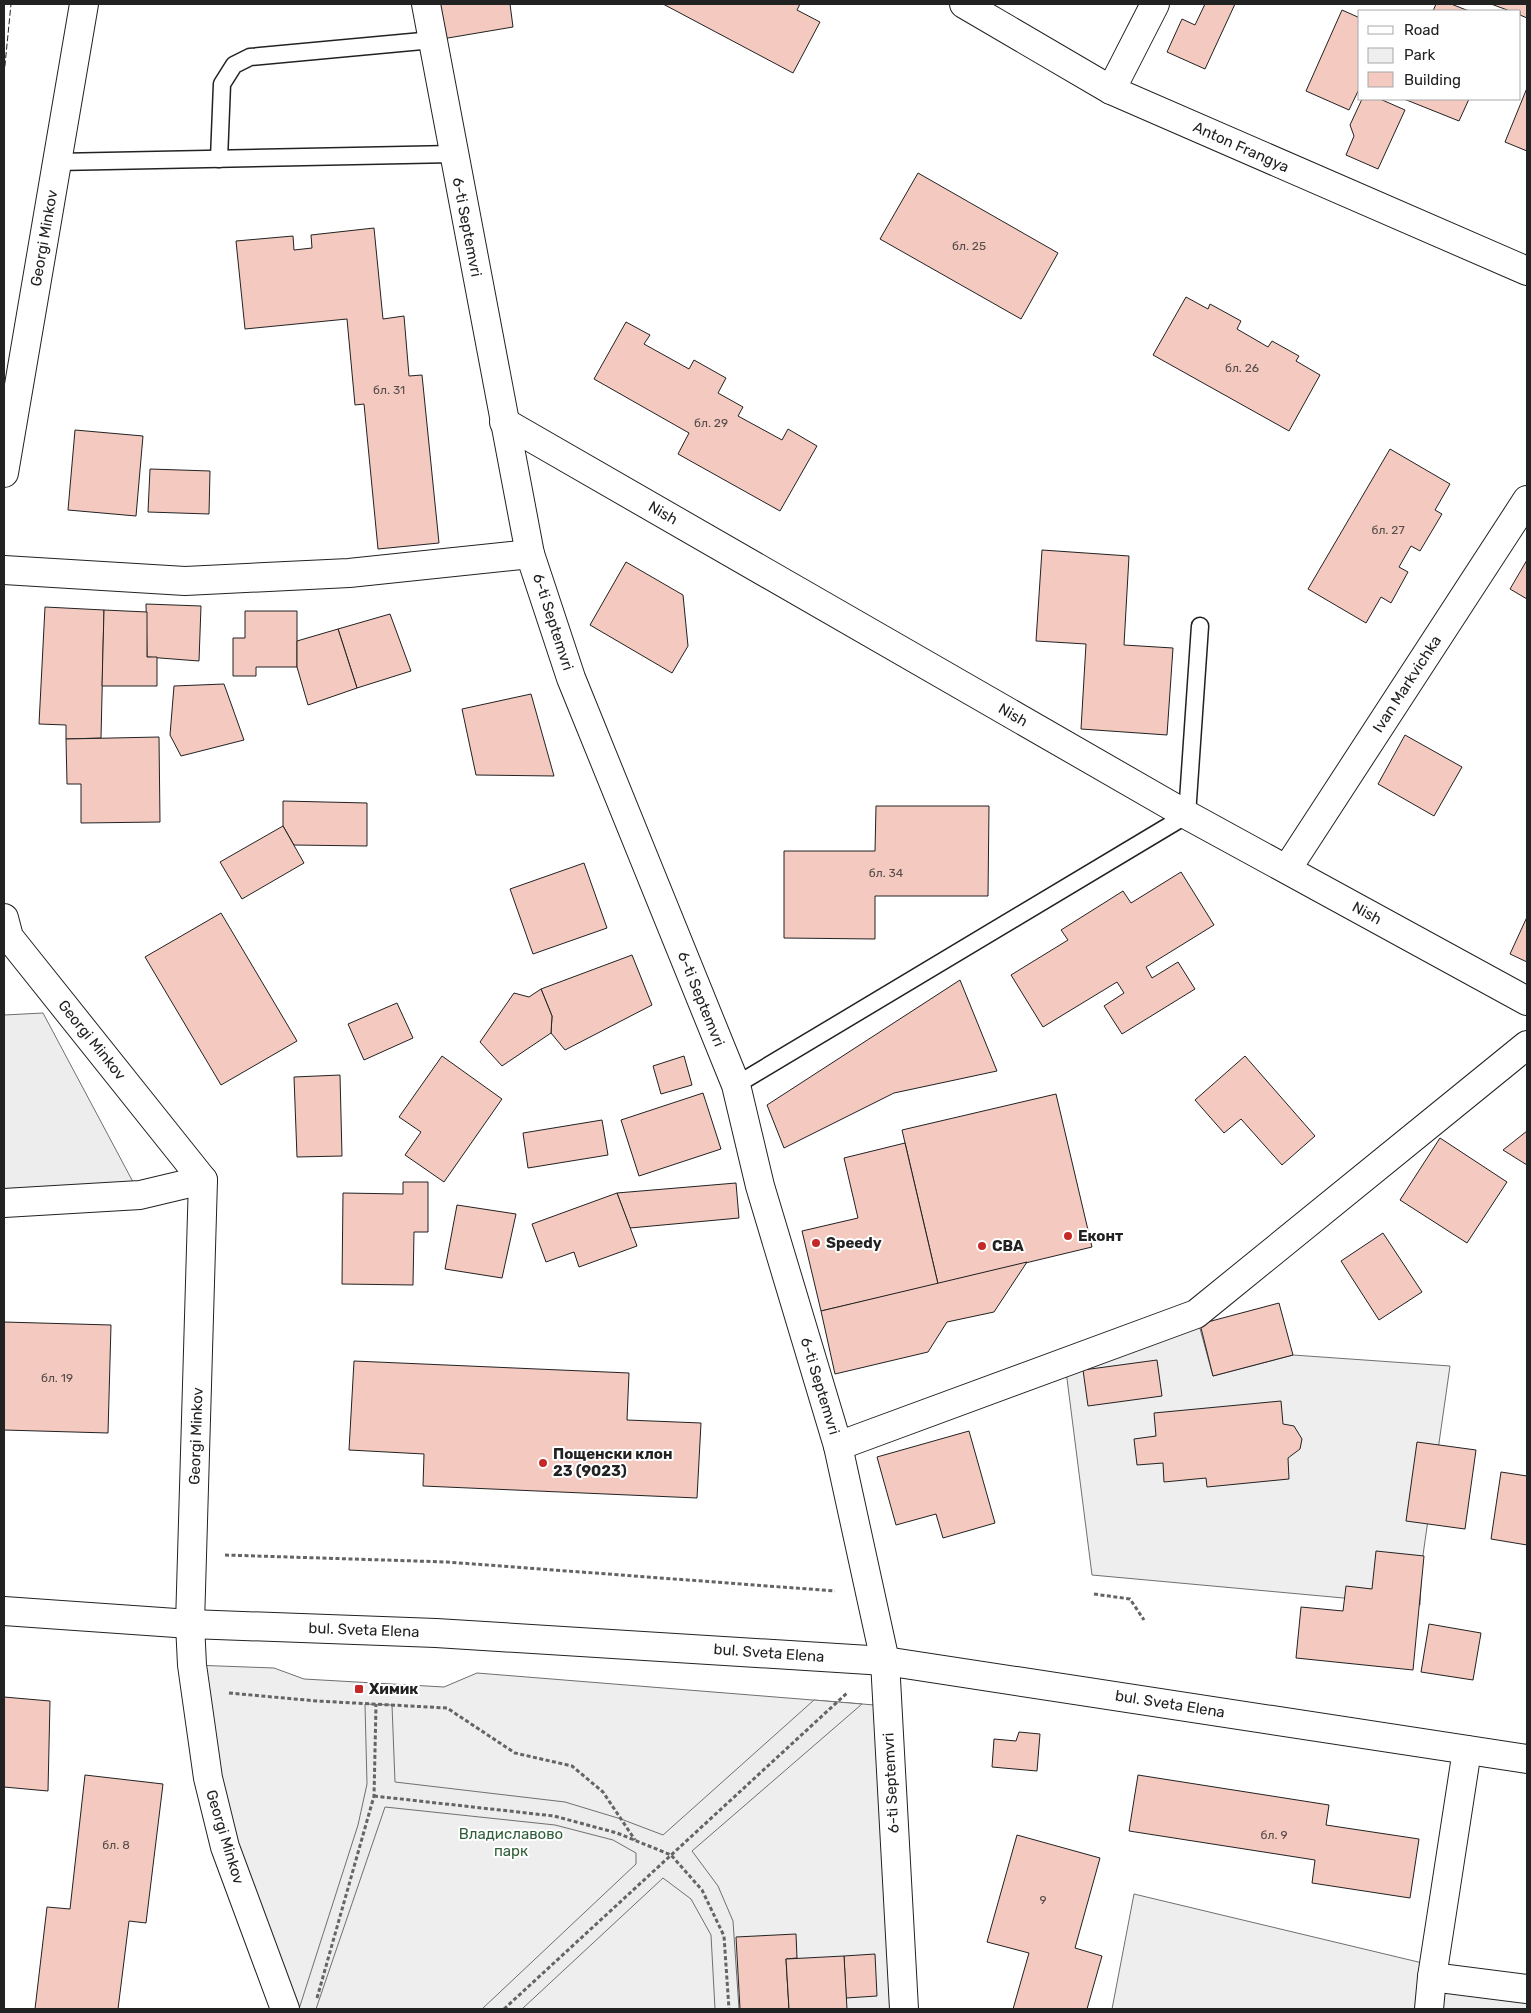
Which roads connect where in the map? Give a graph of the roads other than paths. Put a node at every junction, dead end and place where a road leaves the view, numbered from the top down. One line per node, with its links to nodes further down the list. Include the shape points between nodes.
1 (84, 4): 9 (street, Georgi Minkov)
2 (426, 4): 5 (street, 6-ti Septemvri)
3 (964, 4): 6 (street, Anton Frangya)
4 (1155, 4): 6 (street)
5 (433, 40): 7 (street, 6-ti Septemvri); 8 (lane, via 250,57 234,65 222,84)
6 (1111, 90): 10 (street, Anton Frangya)
7 (454, 154): 8 (lane); 11 (street, 6-ti Septemvri)
8 (219, 159): 9 (lane)
9 (57, 162): 12 (street, Georgi Minkov)
10 (1527, 271)
11 (504, 422): 14 (street, 6-ti Septemvri); 17 (street, Nish)
12 (4, 473)
13 (1527, 500): 18 (street, Ivan Markvichka)
14 (530, 554): 15 (street, via 349,573 186,581); 22 (street, 6-ti Septemvri, via 571,678)
15 (4, 570)
16 (1200, 626): 17 (lane)
17 (1187, 815): 18 (street, Nish); 22 (lane)
18 (1287, 869): 20 (street, Nish)
19 (4, 918): 23 (street, Georgi Minkov, via 9,937)
20 (1527, 1001)
21 (1527, 1045): 25 (street, via 1196,1314)
22 (736, 1084): 25 (street, 6-ti Septemvri, via 760,1186)
23 (203, 1180): 24 (street, via 140,1195); 27 (street, Georgi Minkov)
24 (4, 1203)
25 (838, 1446): 28 (street, 6-ti Septemvri)
26 (4, 1611): 27 (street, bul. Sveta Elena)
27 (190, 1624): 28 (street, bul. Sveta Elena, via 446,1633); 33 (street, Georgi Minkov, via 192,1665 208,1778 225,1847)
28 (885, 1661): 29 (street, bul. Sveta Elena); 34 (street, 6-ti Septemvri)
29 (1467, 1750): 30 (street, bul. Sveta Elena); 31 (street)
30 (1527, 1759)
31 (1432, 1977): 32 (street); 35 (street)
32 (1527, 1989)
33 (285, 2009)
34 (904, 2009)
35 (1429, 2009)

